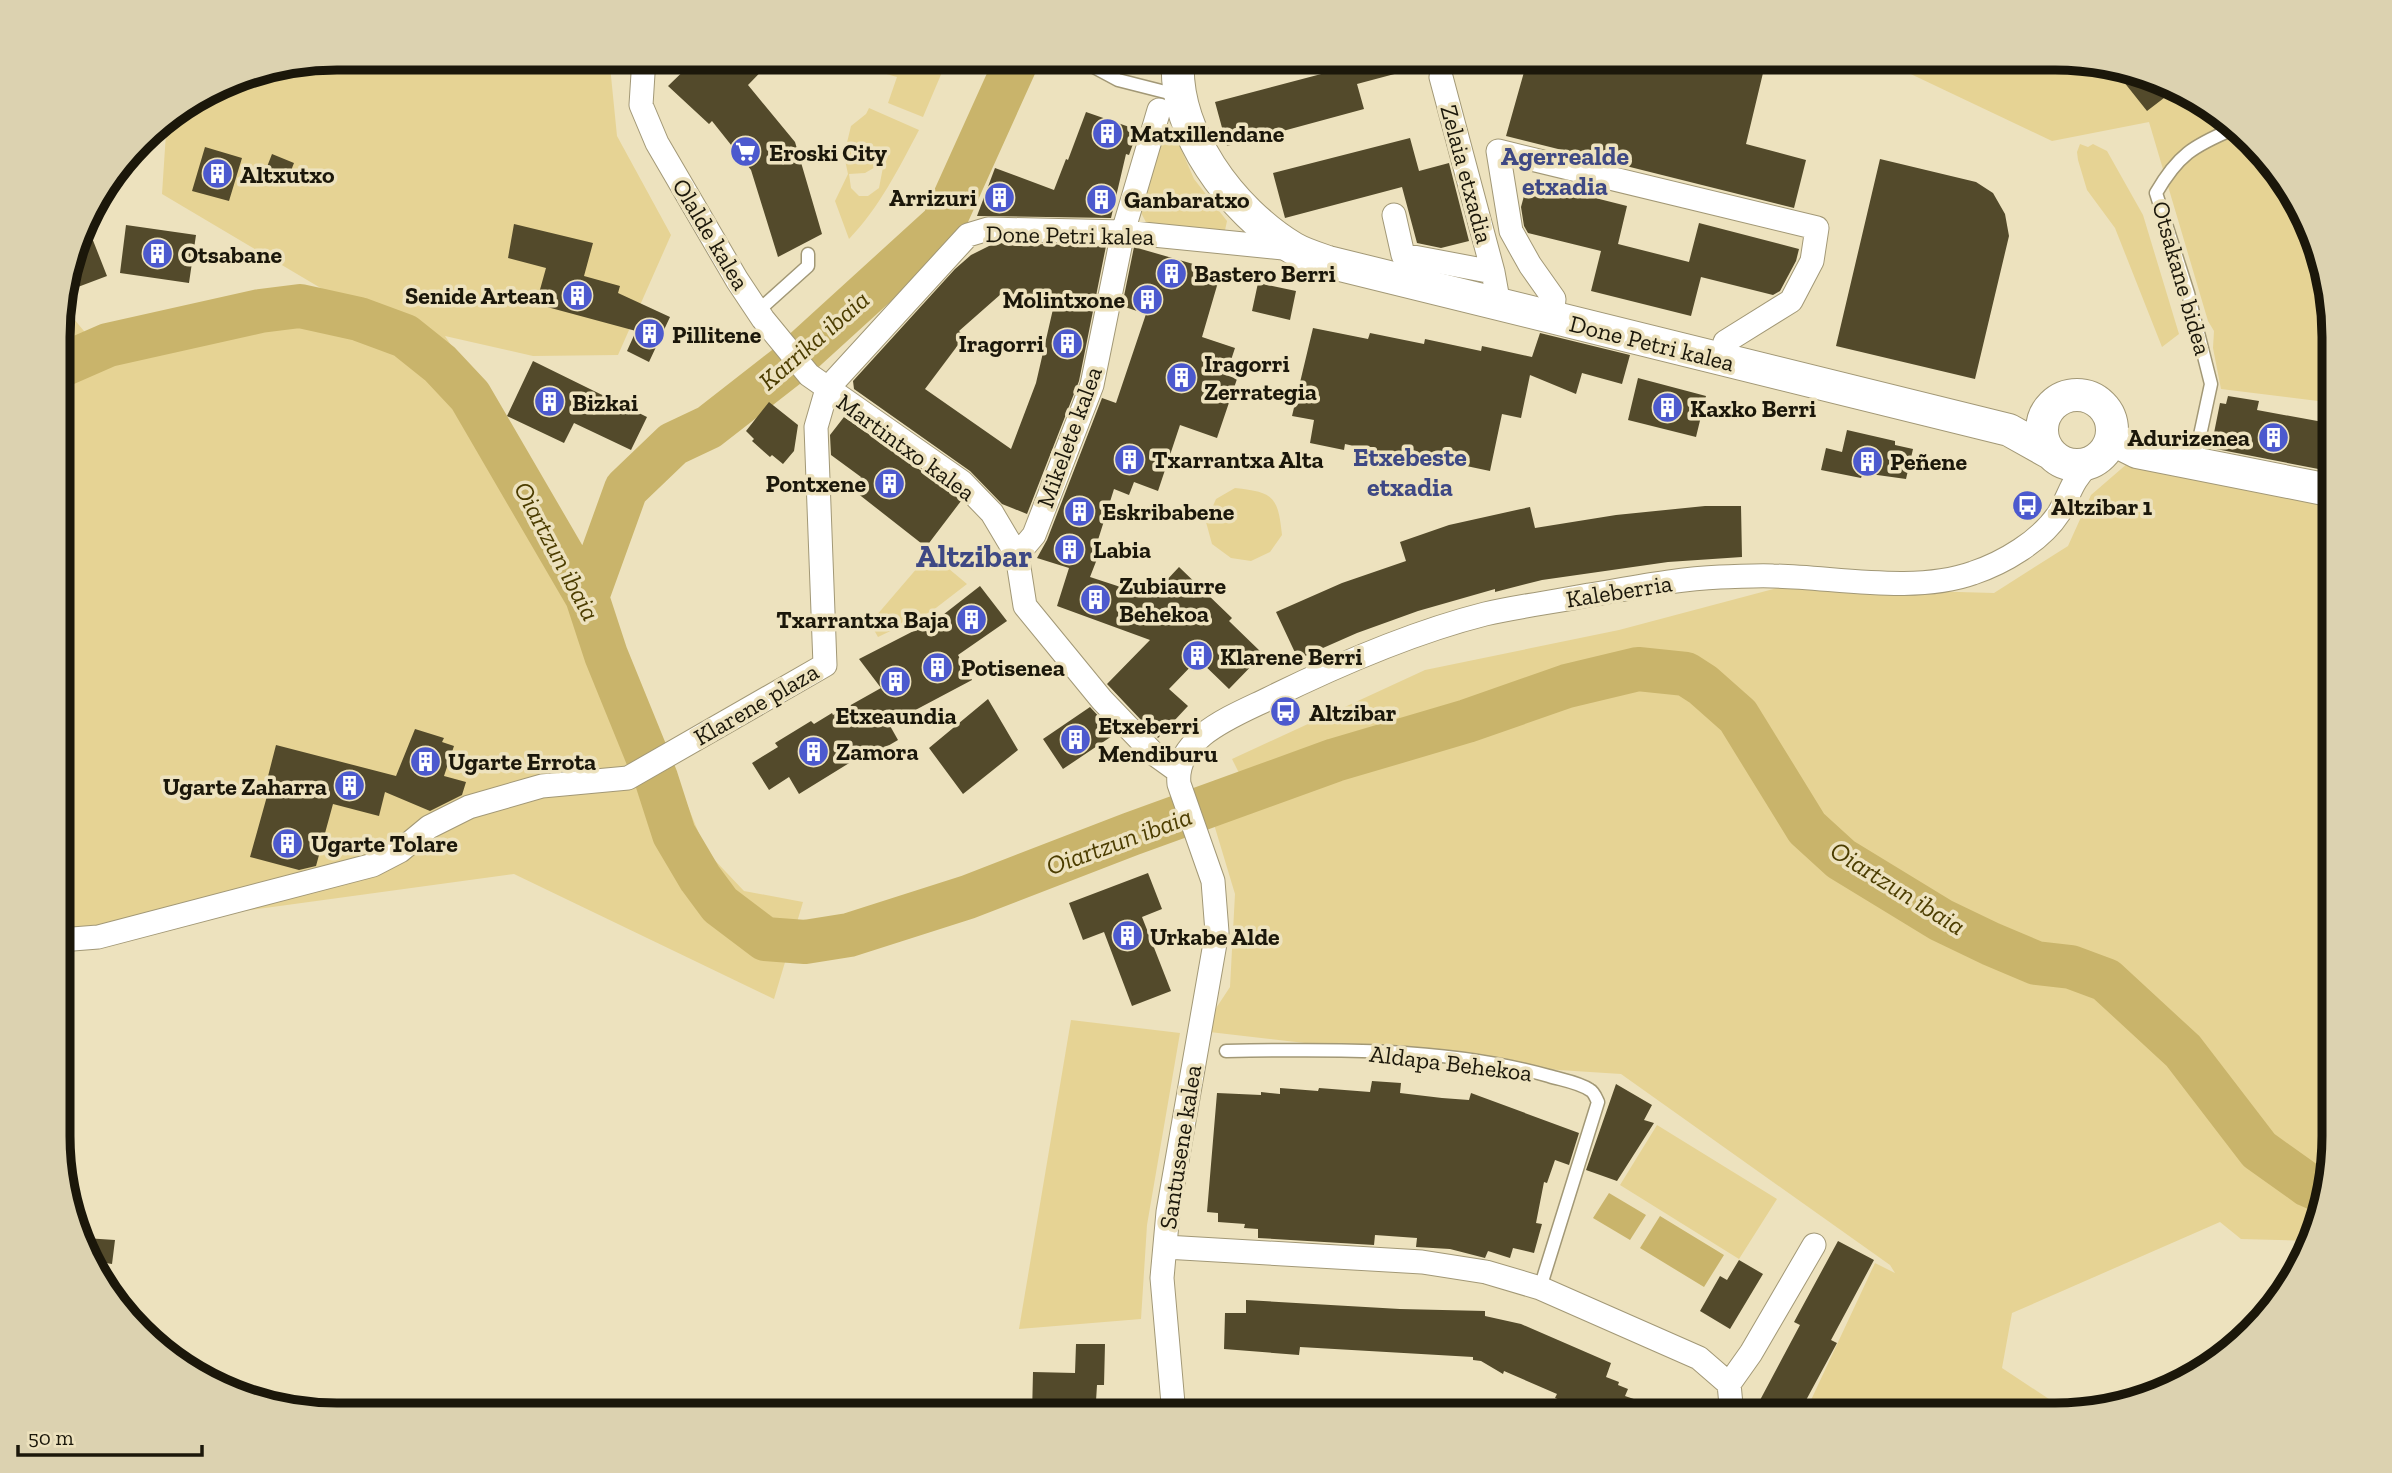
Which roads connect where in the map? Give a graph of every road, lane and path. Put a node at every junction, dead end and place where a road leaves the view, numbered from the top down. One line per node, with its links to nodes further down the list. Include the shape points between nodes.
1 (643, 70): 13 (street, Olalde kalea, via 641,105 657,143)
2 (1099, 70): 5 (lane)
3 (1176, 70): 5 (street, Done Petri kalea)
4 (1441, 76): 11 (street, Zelaia etxadia)
5 (1170, 103): 8 (street, Mikelete kalea); 9 (street, Done Petri kalea, via 1190,126 1201,152 1228,190)
6 (2226, 132): 20 (lane, Otsakane bidea, via 2184,153 2155,193 2188,293 2211,384)
7 (1394, 215): 11 (street, Zelaia etxadia, via 1403,255)
8 (1123, 232): 9 (street, Done Petri kalea); 16 (street, Done Petri kalea, via 988,229 968,235); 22 (street, Mikelete kalea, via 1092,386 1034,535)
9 (1296, 250): 12 (street, Done Petri kalea)
10 (808, 254): 13 (lane, via 808,266)
11 (1493, 272): 12 (street, Zelaia etxadia)
12 (1499, 305): 14 (street, Done Petri kalea)
13 (758, 312): 16 (street, Olalde kalea, via 808,375)
14 (1552, 318): 15 (street, Done Petri kalea); 15 (street, via 1554,299 1511,231 1498,150 1817,228 1812,261 1791,301 1725,342)
15 (1720, 360): 18 (street, Done Petri kalea)
16 (827, 389): 22 (street, Martintxo kalea, via 962,482 992,513); 24 (street, Klarene plaza, via 816,427 825,665 628,778 507,794 429,827 400,851 373,865 98,937)
17 (2046, 412): 18 (street); 19 (street, via 2042,436); 19 (street, via 2070,395 2097,400 2106,409 2112,421)
18 (2009, 429): 19 (street, Done Petri kalea)
19 (2088, 459): 20 (street, Done Petri kalea); 23 (street, Kaleberria, via 2044,531 2024,547 1973,573 1922,583 1715,578 1633,587 1486,614 1396,642 1239,713 1199,738 1184,755)
20 (2194, 463): 21 (street, Done Petri kalea)
21 (2322, 489)
22 (1017, 555): 23 (street, Martintxo kalea, via 1025,606 1102,700 1153,753)
23 (1178, 771): 27 (street, Santusene kalea, via 1213,881 1217,932)
24 (70, 939)
25 (1226, 1051): 28 (lane, Aldapa Behekoa, via 1324,1049 1440,1057 1520,1068 1592,1091 1598,1102)
26 (1814, 1245): 29 (street)
27 (1165, 1247): 28 (street, via 1422,1262 1486,1272); 30 (street, Santusene kalea, via 1162,1278)
28 (1540, 1288): 29 (street, via 1699,1358)
29 (1729, 1384): 31 (street)
30 (1173, 1403)
31 (1731, 1403)

